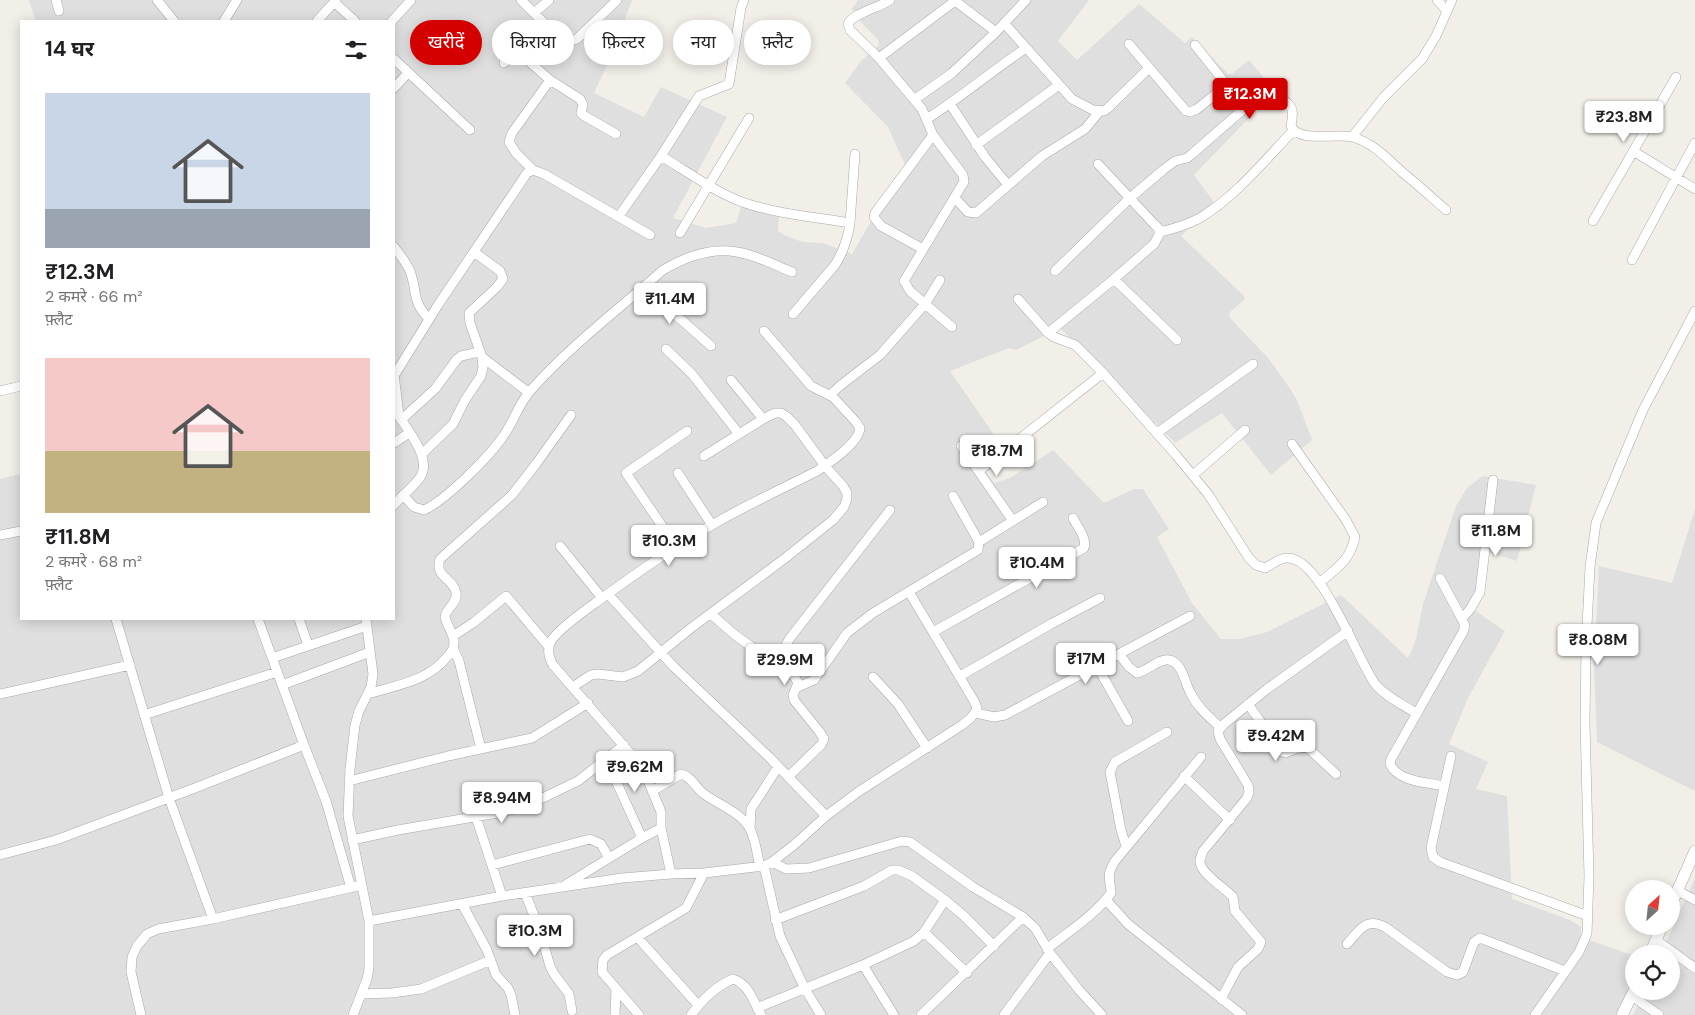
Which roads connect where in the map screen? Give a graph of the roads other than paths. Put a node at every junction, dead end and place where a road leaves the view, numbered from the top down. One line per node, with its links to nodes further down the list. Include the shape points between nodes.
1 (56, 0): 15 (street)
2 (157, 0): 18 (street)
3 (238, 0): 19 (street)
4 (411, 0): 22 (street)
5 (521, 0): 17 (street)
6 (548, 0): 17 (street)
7 (617, 0): 26 (street)
8 (744, 0): 55 (street, via 728,84 699,96)
9 (890, 0): 30 (street, via 856,15 848,24 850,30)
10 (1026, 0): 24 (street)
11 (1437, 0): 16 (street)
12 (1452, 0): 16 (street)
13 (335, 1): 20 (street); 21 (street)
14 (954, 1): 25 (street); 30 (street)
15 (59, 11)
16 (1447, 11): 50 (street, via 1422,59)
17 (534, 13): 23 (street)
18 (173, 20)
19 (225, 20)
20 (318, 20)
21 (354, 20)
22 (393, 20)
23 (541, 20)
24 (1004, 23): 25 (street); 29 (street)
25 (996, 32): 40 (street, via 952,74)
26 (574, 41)
27 (1129, 44): 33 (street)
28 (1195, 45): 37 (street)
29 (1026, 48): 38 (street); 41 (street)
30 (879, 58): 40 (street)
31 (395, 60): 34 (street)
32 (533, 65): 36 (street)
33 (1149, 68): 37 (street, via 1190,112); 43 (street, via 1108,108)
34 (408, 73): 39 (street); 46 (street)
35 (1676, 77): 53 (street)
36 (550, 80): 48 (street, via 580,99 583,115); 57 (street, via 509,142)
37 (1227, 84): 42 (street)
38 (1059, 85): 43 (street, via 1072,99); 52 (street)
39 (395, 87)
40 (914, 100): 45 (street)
41 (950, 104): 45 (street); 52 (street)
42 (1245, 108): 47 (street, via 1262,94 1273,94 1291,108); 63 (street, via 1187,158 1175,161)
43 (1099, 112): 60 (street, via 1085,129 1042,156)
44 (749, 118): 59 (street)
45 (927, 119): 49 (street)
46 (470, 130)
47 (1292, 130): 50 (street, via 1304,136); 68 (street, via 1234,192 1212,210 1186,224)
48 (616, 134)
49 (932, 135): 62 (street, via 962,175 964,182); 72 (street, via 874,218 881,226)
50 (1352, 137): 64 (street, via 1380,152)
51 (1695, 143): 58 (street)
52 (976, 145): 60 (street)
53 (1633, 151): 58 (street); 66 (street)
54 (855, 154): 67 (street)
55 (661, 156): 59 (street); 65 (street)
56 (1098, 164): 63 (street)
57 (533, 170): 65 (street); 73 (street, via 521,180)
58 (1677, 178): 61 (street); 74 (street)
59 (710, 185): 67 (street, via 743,203); 69 (street)
60 (1008, 185): 62 (street, via 976,213 968,212)
61 (1695, 189)
62 (955, 198): 72 (street)
63 (1130, 198): 68 (street); 75 (street)
64 (1446, 210)
65 (619, 216): 70 (street)
66 (1593, 221)
67 (850, 223): 83 (street, via 835,265)
68 (1160, 232): 77 (street, via 1154,244)
69 (680, 233)
70 (650, 235)
71 (395, 248): 84 (street, via 410,271 417,305)
72 (923, 249): 81 (street, via 904,281)
73 (474, 252): 84 (street); 91 (street, via 500,271 503,279 469,313)
74 (1632, 260)
75 (1055, 271)
76 (792, 272): 79 (street, via 737,252 721,251 683,259 663,270)
77 (1114, 279): 87 (street); 88 (street)
78 (940, 280): 81 (street)
79 (644, 287): 89 (street); 99 (street, via 554,364)
80 (1018, 299): 87 (street)
81 (925, 304): 85 (street); 100 (street, via 880,354)
82 (1695, 311): 214 (street, via 1643,410 1599,514 1593,537 1586,645)
83 (793, 314)
84 (429, 319): 93 (street)
85 (952, 327)
86 (764, 331): 100 (street, via 811,386)
87 (1048, 333): 94 (street, via 1075,345)
88 (1177, 340)
89 (711, 346)
90 (666, 349): 108 (street, via 692,374)
91 (480, 355): 99 (street); 101 (street, via 461,356 434,390); 112 (street, via 481,376 453,424)
92 (1253, 364): 107 (street)
93 (395, 373)
94 (1104, 373): 107 (street); 115 (street)
95 (731, 380): 103 (street)
96 (395, 385): 101 (street)
97 (20, 386): 98 (street)
98 (0, 391)
99 (528, 392): 119 (street, via 499,442 454,488 424,510 418,509)
100 (830, 395): 114 (street, via 860,428 852,443)
101 (398, 415): 106 (street)
102 (571, 415): 146 (street, via 512,495 440,559 440,573 456,592 455,601 445,617)
103 (762, 419): 108 (street); 114 (street, via 775,413 788,417)
104 (1245, 430): 117 (street)
105 (687, 432): 131 (street, via 626,473)
106 (409, 433): 109 (street); 112 (street)
107 (1157, 433): 117 (street)
108 (739, 434): 113 (street)
109 (395, 441)
110 (1292, 444): 133 (street, via 1355,537 1349,556)
111 (961, 446): 115 (street)
112 (422, 454): 119 (street, via 422,474)
113 (704, 456)
114 (825, 466): 126 (street); 137 (street, via 847,493 844,507 833,520)
115 (979, 471): 125 (street)
116 (678, 473): 126 (street)
117 (1193, 475): 133 (street, via 1256,565 1265,568 1285,558 1293,559 1300,562)
118 (1494, 480): 139 (street, via 1480,592)
119 (403, 495): 122 (street)
120 (953, 496): 129 (street)
121 (1044, 502): 125 (street)
122 (395, 504)
123 (890, 510): 154 (street, via 790,638)
124 (1073, 518): 145 (street, via 1084,538 1084,548)
125 (1013, 521): 129 (street)
126 (712, 525): 131 (street)
127 (20, 531): 128 (street)
128 (0, 536)
129 (979, 542): 134 (street, via 976,553)
130 (560, 546): 135 (street)
131 (677, 548): 135 (street)
132 (1440, 578): 139 (street)
133 (1319, 583): 144 (street)
134 (909, 592): 145 (street); 162 (street, via 847,633 814,680)
135 (605, 596): 148 (street, via 557,635); 151 (street)
136 (1100, 598): 158 (street)
137 (711, 614): 151 (street); 154 (street, via 735,635)
138 (1190, 616): 152 (street)
139 (1462, 619): 168 (street, via 1463,632)
140 (116, 620): 155 (street)
141 (258, 620): 153 (street)
142 (299, 620): 147 (street)
143 (366, 622): 147 (street); 150 (street)
144 (1348, 631): 166 (street); 168 (street, via 1368,674 1378,687)
145 (933, 632): 158 (street)
146 (453, 636): 148 (street, via 506,596); 149 (street)
147 (308, 646): 153 (street)
148 (549, 647): 161 (street, via 549,658)
149 (453, 648): 164 (street, via 439,666 422,677); 176 (street)
150 (370, 652): 160 (street); 164 (street, via 373,674)
151 (660, 653): 161 (street, via 631,675 591,675); 180 (street)
152 (1119, 654): 156 (street); 171 (street, via 1137,673 1163,660 1174,662 1198,706)
153 (272, 658): 157 (street)
154 (776, 662): 162 (street, via 793,674)
155 (130, 665): 163 (street); 169 (street)
156 (1097, 666): 167 (street, via 1005,715 994,717); 170 (street)
157 (277, 672): 160 (street); 169 (street)
158 (960, 676): 167 (street, via 974,701)
159 (874, 677): 175 (street, via 898,704)
160 (282, 685): 173 (street)
161 (574, 686): 165 (street)
162 (798, 687): 183 (street, via 794,700 824,739)
163 (0, 694)
164 (368, 694): 184 (street, via 355,725)
165 (588, 703): 174 (street); 176 (street, via 532,738)
166 (1248, 704): 171 (street); 181 (street, via 1281,751 1286,753 1307,747)
167 (976, 713): 175 (street)
168 (1417, 714): 185 (street, via 1390,764 1402,777)
169 (144, 715): 187 (street)
170 (1128, 721)
171 (1221, 728): 190 (street, via 1218,731 1220,739 1249,792)
172 (1167, 732): 195 (street, via 1115,762 1110,772)
173 (304, 745): 187 (street); 205 (street, via 326,801)
174 (624, 745): 179 (street); 186 (street, via 647,778)
175 (927, 748): 188 (street)
176 (480, 749): 184 (street)
177 (1451, 756): 185 (street)
178 (1201, 757): 182 (street)
179 (606, 759): 189 (street, via 578,781 528,805); 193 (street)
180 (778, 767): 183 (street); 192 (street, via 751,809)
181 (1336, 774)
182 (1184, 776): 190 (street); 195 (street)
183 (788, 777): 188 (street)
184 (349, 780): 194 (street, via 348,816)
185 (1444, 786): 214 (street, via 1431,848 1433,857)
186 (652, 792): 191 (street, via 661,812); 192 (street, via 681,774 686,775 702,793 740,817)
187 (169, 798): 197 (street, via 56,840); 216 (street)
188 (826, 816): 199 (street, via 794,845)
189 (476, 817): 194 (street); 200 (street)
190 (1230, 820): 235 (street, via 1203,851 1200,864 1233,897 1237,915 1261,942 1258,949 1238,967)
191 (661, 828): 193 (street); 202 (street)
192 (750, 828): 199 (street)
193 (642, 838): 198 (street)
194 (352, 840): 203 (street)
195 (1126, 846): 211 (street, via 1112,867 1108,881 1111,893)
196 (1695, 851): 204 (street)
197 (0, 855)
198 (609, 858): 200 (street, via 601,844 590,838); 206 (street)
199 (765, 865): 201 (street); 215 (street, via 786,869 809,868 905,841 916,845 973,887); 217 (street)
200 (492, 866): 209 (street)
201 (704, 873): 202 (street); 221 (street, via 686,908)
202 (671, 874): 206 (street)
203 (362, 885): 205 (street); 218 (street)
204 (1680, 886)
205 (351, 888): 216 (street)
206 (558, 889): 208 (street)
207 (1680, 892): 212 (street)
208 (525, 893): 209 (street); 239 (street, via 550,966 569,994)
209 (502, 896): 213 (street)
210 (945, 900): 217 (street, via 912,876 892,870 864,886); 219 (street); 225 (street)
211 (1106, 900): 226 (street); 235 (street, via 1128,924)
212 (1695, 900)
213 (462, 904): 218 (street); 227 (street)
214 (1588, 916): 230 (street, via 1583,944)
215 (1023, 917): 225 (street); 226 (street, via 1035,928)
216 (213, 919): 241 (street, via 158,929 147,934 137,946 131,972)
217 (775, 920): 233 (street, via 786,952)
218 (369, 921): 234 (street, via 369,968)
219 (924, 932): 228 (street, via 906,946); 231 (street)
220 (1658, 935): 222 (street)
221 (638, 938): 232 (street, via 603,960 602,972); 238 (street)
222 (1656, 940): 224 (street); 229 (street)
223 (1347, 944): 230 (street, via 1370,922 1385,927 1452,975 1463,972 1474,942 1480,938)
224 (1654, 945)
225 (994, 946): 231 (street)
226 (1049, 951): 250 (street); 251 (street)
227 (491, 960): 234 (street, via 421,989); 243 (street, via 496,975 512,995)
228 (863, 965): 233 (street); 248 (street)
229 (1695, 968)
230 (1565, 971): 253 (street)
231 (967, 972): 249 (street)
232 (616, 989): 244 (street); 245 (street)
233 (805, 989): 240 (street); 247 (street)
234 (361, 994): 242 (street)
235 (1220, 999): 252 (street)
236 (1630, 1000): 254 (street)
237 (1640, 1000): 255 (street)
238 (698, 1005): 240 (street, via 718,986 733,979 744,984); 246 (street)
239 (572, 1011)
240 (759, 1011)
241 (141, 1015)
242 (353, 1015)
243 (515, 1015)
244 (615, 1015)
245 (639, 1015)
246 (691, 1015)
247 (821, 1015)
248 (894, 1015)
249 (921, 1015)
250 (1004, 1015)
251 (1102, 1015)
252 (1242, 1015)
253 (1535, 1015)
254 (1622, 1015)
255 (1659, 1015)

